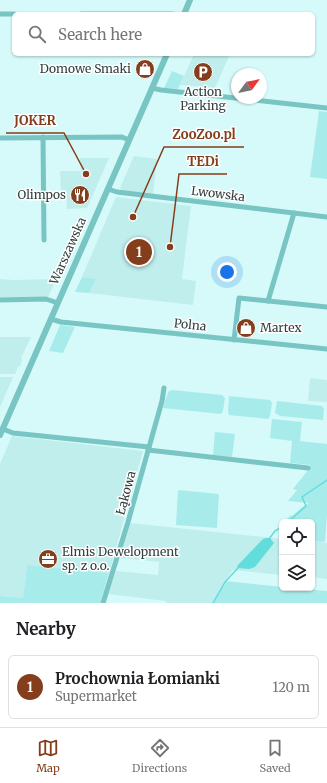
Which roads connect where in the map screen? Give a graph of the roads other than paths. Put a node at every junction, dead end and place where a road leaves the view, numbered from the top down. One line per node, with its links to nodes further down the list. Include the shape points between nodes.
1 (190, 0): 2 (street)
2 (185, 12)
3 (0, 14): 4 (street)
4 (12, 14)
5 (166, 56): 6 (street, Warszawska)
6 (152, 88): 7 (street); 10 (street, Warszawska)
7 (327, 108)
8 (0, 138): 9 (street)
9 (43, 138): 10 (street, via 122,137); 14 (street)
10 (129, 140): 11 (street, Warszawska)
11 (108, 189): 12 (street, Lwowska); 17 (street, Warszawska)
12 (294, 213): 13 (street, Lwowska); 16 (street)
13 (327, 217)
14 (44, 240)
15 (0, 300): 17 (street, via 45,299)
16 (268, 300): 18 (street); 20 (street, via 239,298)
17 (58, 303): 19 (street, Warszawska)
18 (327, 307)
19 (51, 319): 20 (street, Polna); 23 (street, Warszawska)
20 (234, 340): 21 (street, Polna)
21 (327, 349)
22 (164, 388): 24 (street, Łąkowa)
23 (1, 432): 24 (street)
24 (148, 449): 25 (street); 26 (street, Łąkowa)
25 (308, 468)
26 (103, 603)

